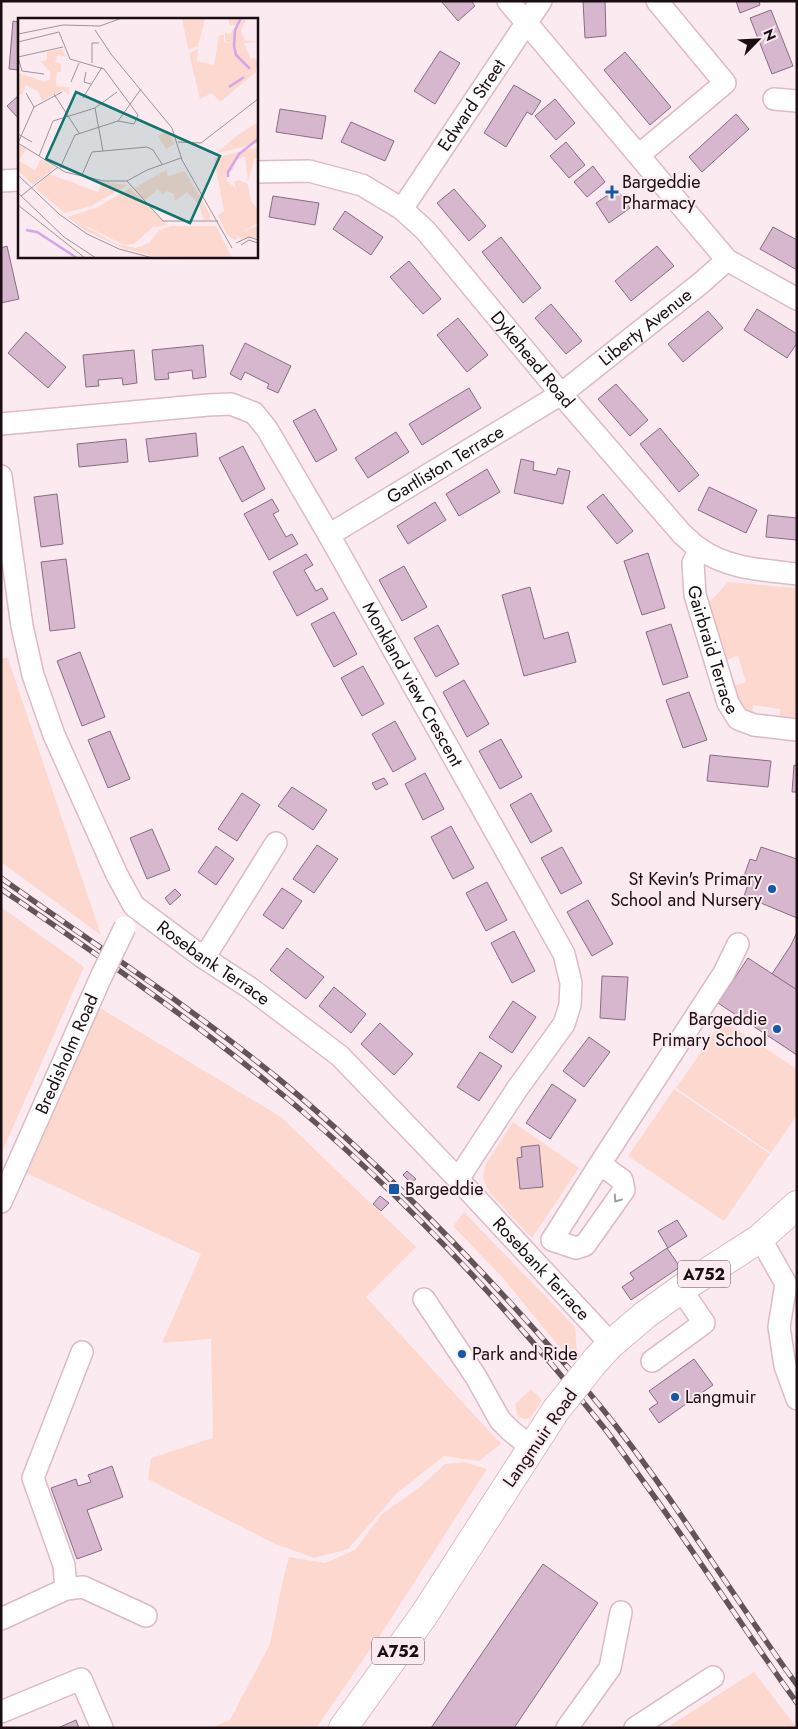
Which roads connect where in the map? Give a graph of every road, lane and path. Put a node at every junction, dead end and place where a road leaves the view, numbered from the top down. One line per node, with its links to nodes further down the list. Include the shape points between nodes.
1 (508, 1): 4 (street)
2 (542, 1): 4 (street, Edward Street)
3 (657, 1): 7 (street, via 725,83)
4 (527, 23): 7 (street); 11 (street, Edward Street)
5 (774, 99): 6 (street)
6 (797, 101)
7 (639, 155): 12 (street)
8 (258, 172): 11 (street, Dykehead Road, via 308,171 362,185)
9 (18, 180): 10 (street)
10 (1, 181)
11 (402, 209): 14 (street, Dykehead Road, via 426,232)
12 (727, 260): 13 (street); 14 (street, Liberty Avenue)
13 (797, 299)
14 (562, 394): 17 (street, Gartliston Terrace); 18 (street, Dykehead Road, via 677,529)
15 (1, 424): 17 (street, Monkland view Crescent, via 231,404 254,414 267,429)
16 (1, 476): 22 (street, Rosebank Terrace, via 22,626 33,675 54,735)
17 (329, 535): 26 (street, Monkland view Crescent, via 564,954 571,983 570,1005 564,1024)
18 (700, 549): 19 (street, Dykehead Road, via 744,568); 20 (street, Gairbraid Terrace, via 693,564 695,595 728,703 738,719 754,725)
19 (797, 574)
20 (797, 730)
21 (276, 843): 24 (street)
22 (134, 906): 24 (street, Rosebank Terrace); 27 (street, Bredisholm Road, bridge)
23 (738, 944): 25 (street, via 724,973)
24 (204, 958): 26 (street, Rosebank Terrace, via 250,988 340,1056)
25 (600, 1164): 30 (street); 30 (street, one-way to 30, via 622,1180 624,1190 585,1245 576,1248)
26 (458, 1179): 31 (street, Rosebank Terrace)
27 (1, 1202)
28 (797, 1205): 29 (main road, Langmuir Road / A752)
29 (759, 1239): 32 (main road, Langmuir Road / A752); 37 (street, via 786,1284 779,1327 785,1366)
30 (552, 1240): 31 (street)
31 (540, 1266): 35 (street, Rosebank Terrace)
32 (681, 1289): 35 (main road, Langmuir Road / A752); 36 (street, via 704,1323)
33 (424, 1299): 38 (street, via 476,1377 500,1420)
34 (82, 1352): 39 (street, via 33,1478 64,1565)
35 (603, 1352): 38 (main road, Langmuir Road / A752, bridge)
36 (652, 1362)
37 (797, 1399)
38 (531, 1447): 46 (main road, Langmuir Road / A752, via 424,1615)
39 (66, 1589): 41 (street, via 83,1587); 42 (street)
40 (621, 1612): 47 (street, via 610,1668)
41 (146, 1616)
42 (1, 1619)
43 (713, 1677): 48 (street)
44 (1, 1712): 45 (street, via 81,1679)
45 (102, 1728)
46 (343, 1728)
47 (567, 1728)
48 (636, 1728)

